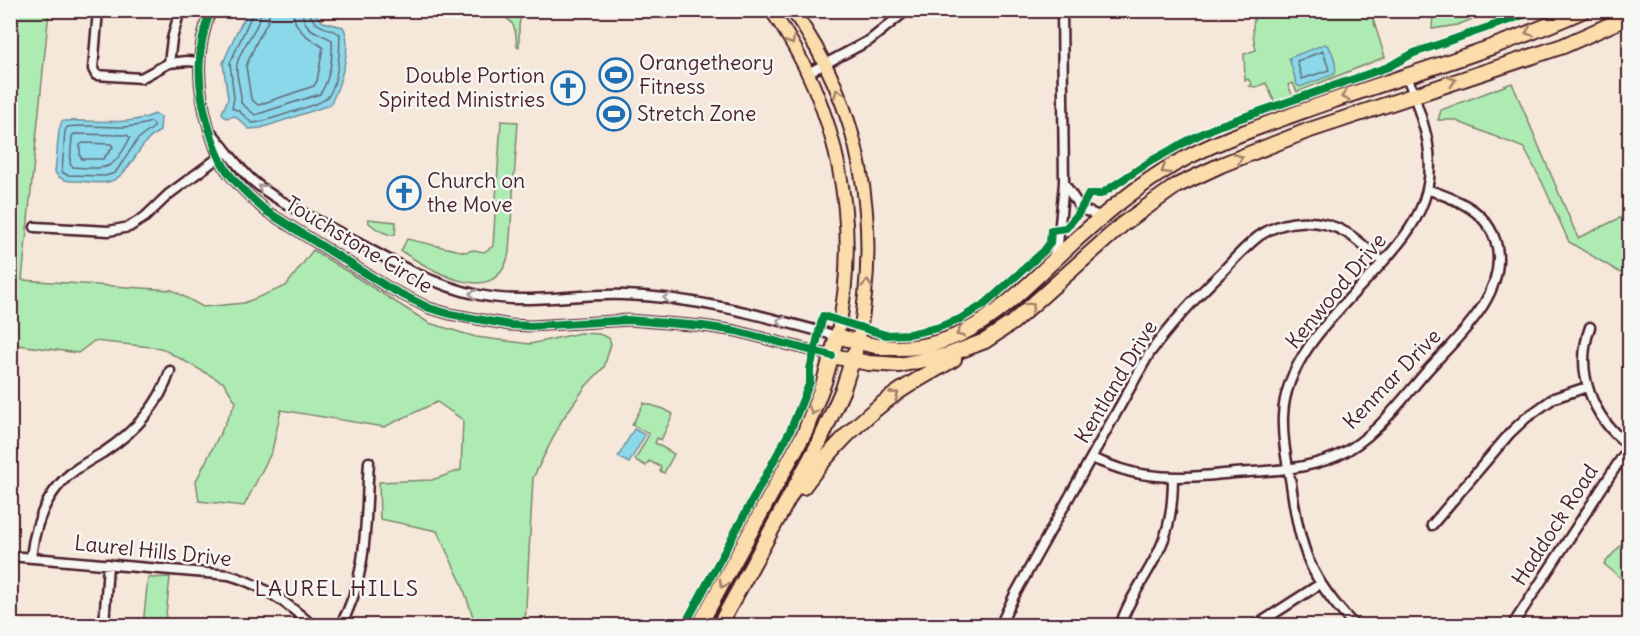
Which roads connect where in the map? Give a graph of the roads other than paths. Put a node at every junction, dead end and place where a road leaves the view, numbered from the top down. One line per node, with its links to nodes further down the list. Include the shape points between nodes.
1 (98, 10): 11 (street, via 93,69 96,75 141,78)
2 (180, 10): 11 (street)
3 (211, 10): 10 (street, Touchstone Circle)
4 (771, 10): 13 (main road, one-way to 13)
5 (792, 10): 12 (main road)
6 (908, 10): 12 (street, via 870,40)
7 (1062, 10): 19 (street)
8 (1584, 10): 14 (highway, one-way to 14)
9 (1629, 16): 15 (highway, one-way to 9, via 1563,46)
10 (199, 62): 11 (street); 16 (street, Touchstone Circle, via 201,98)
11 (169, 63)
12 (825, 65): 13 (street); 28 (main road, one-way to 12, via 868,260 865,191 846,114)
13 (808, 73): 26 (main road, via 833,140 846,205 848,262)
14 (1407, 75): 15 (street, Kenwood Drive); 21 (highway, one-way to 21, via 1210,147 1153,178)
15 (1413, 94): 20 (street, Kenwood Drive, via 1431,157); 27 (highway, one-way to 15, via 1029,309 1123,224 1176,186 1307,130)
16 (210, 130): 17 (street, Touchstone Circle); 18 (street, Touchstone Circle)
17 (227, 151): 18 (street); 26 (street, Touchstone Circle, one-way to 17, via 725,307 656,296 536,300 460,291 419,275 272,195)
18 (219, 157): 22 (street, via 129,227 109,231); 29 (street, Touchstone Circle, via 236,183 266,210 389,288 429,308 510,325 629,320 703,326 736,330)
19 (1064, 183): 21 (street, via 1081,208); 24 (street, via 1058,244)
20 (1427, 189): 23 (street, Kenwood Drive, via 1409,230); 36 (street, Kenmar Drive, via 1465,204 1486,222 1496,242 1499,265 1491,293 1381,423 1331,458)
21 (1102, 217): 24 (highway)
22 (35, 226)
23 (1383, 262): 34 (street, Kentland Drive, via 1348,233 1315,222 1292,222 1259,236 1160,338); 36 (street, Kenwood Drive, via 1312,341 1293,371 1283,415)
24 (1051, 263): 28 (highway, one-way to 28, via 1006,306 955,336 909,348)
25 (1590, 327): 32 (street, via 1583,363)
26 (837, 336): 28 (highway); 29 (highway)
27 (985, 341): 30 (highway, via 909,364); 39 (highway, one-way to 27, via 858,425 912,383)
28 (858, 342): 30 (highway)
29 (832, 356): 30 (highway); 47 (highway, one-way to 47, via 801,441)
30 (853, 361): 39 (highway, via 831,418)
31 (170, 371): 41 (street, via 158,400 134,428 78,467 54,491 42,510)
32 (1587, 387): 33 (street, via 1608,426); 38 (street, via 1554,399 1526,418)
33 (1629, 446): 53 (street, Haddock Road)
34 (1091, 458): 37 (street, Kenmar Drive, via 1126,471); 49 (street, Kentland Drive)
35 (369, 462): 46 (street, via 360,580)
36 (1288, 469): 37 (street, Kenmar Drive); 43 (street, Kenwood Drive, via 1299,538)
37 (1173, 477): 50 (street, via 1167,533)
38 (1432, 525)
39 (771, 530): 48 (highway)
40 (10, 556): 41 (street, Laurel Hills Drive)
41 (31, 557): 42 (street, Laurel Hills Drive)
42 (108, 564): 44 (street); 45 (street, Laurel Hills Drive, via 244,579 271,591)
43 (1320, 584): 51 (street); 52 (street, Kenwood Drive)
44 (104, 626)
45 (313, 626)
46 (340, 626)
47 (699, 626)
48 (719, 626)
49 (1000, 626)
50 (1120, 626)
51 (1255, 626)
52 (1355, 626)
53 (1512, 626)

